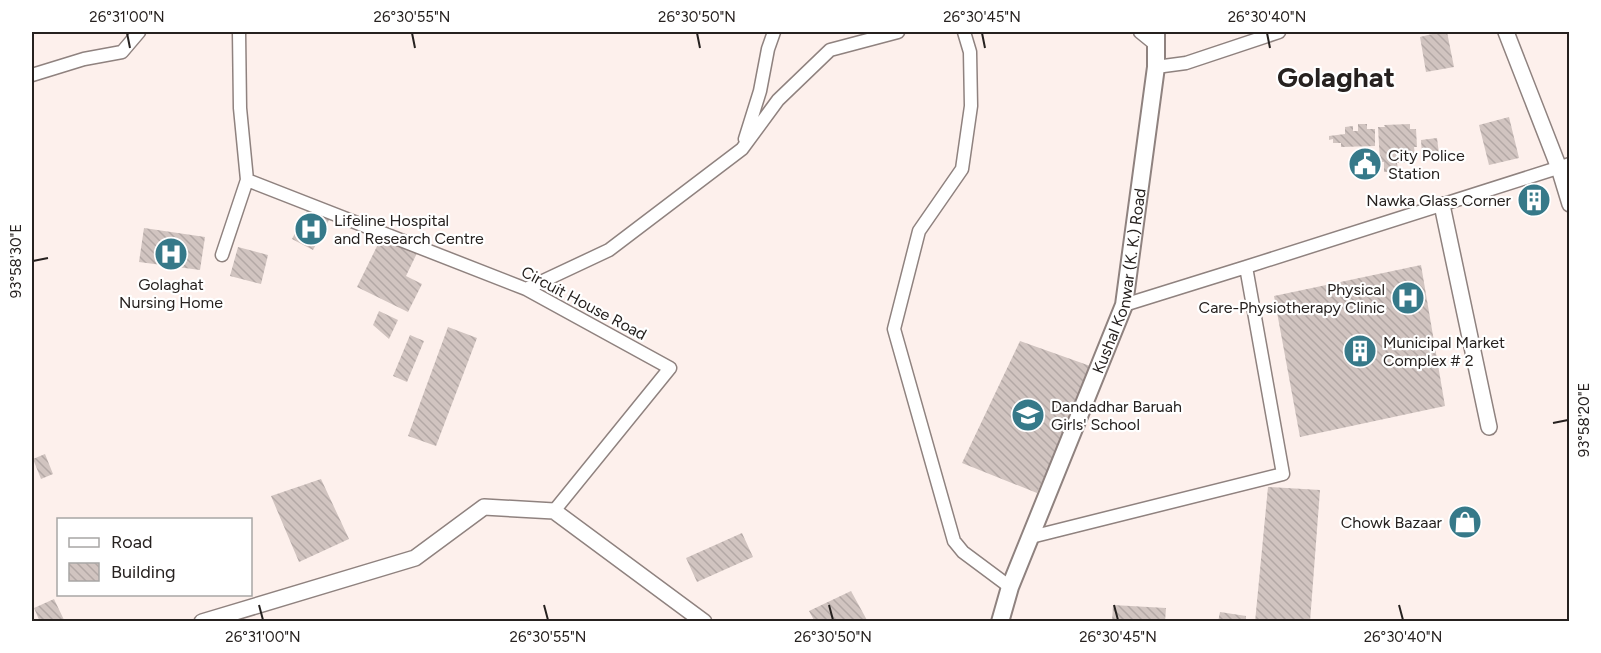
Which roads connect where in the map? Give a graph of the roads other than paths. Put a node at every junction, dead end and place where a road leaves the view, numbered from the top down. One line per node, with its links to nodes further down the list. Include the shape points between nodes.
1 (139, 32): 11 (street, via 122,52)
2 (239, 32): 14 (street, via 240,108)
3 (774, 32): 12 (street)
4 (898, 32): 12 (street, via 830,50 778,100)
5 (963, 32): 24 (street, via 970,52 971,106 962,170 919,231 894,329 954,541)
6 (1140, 32): 9 (street)
7 (1279, 32): 10 (street, via 1186,63)
8 (1506, 32): 13 (street)
9 (1156, 38): 10 (main road, Kushal Konwar (K. K.) Road)
10 (1156, 67): 20 (main road, Kushal Konwar (K. K.) Road)
11 (32, 75)
12 (742, 149): 19 (street, via 609,250)
13 (1564, 166): 15 (street); 16 (street)
14 (247, 180): 17 (street); 19 (street, Circuit House Road)
15 (1569, 204)
16 (1442, 205): 18 (street); 21 (street)
17 (222, 255)
18 (1246, 267): 20 (street); 23 (street, via 1283,474)
19 (526, 289): 22 (street, Circuit House Road, via 670,368)
20 (1124, 305): 23 (main road, Kushal Konwar (K. K.) Road)
21 (1489, 427)
22 (554, 511): 25 (street, via 484,507 415,558); 26 (street)
23 (1031, 537): 24 (main road, Kushal Konwar (K. K.) Road)
24 (1011, 587): 27 (main road, Kushal Konwar (K. K.) Road)
25 (202, 621)
26 (704, 621)
27 (1000, 621)

